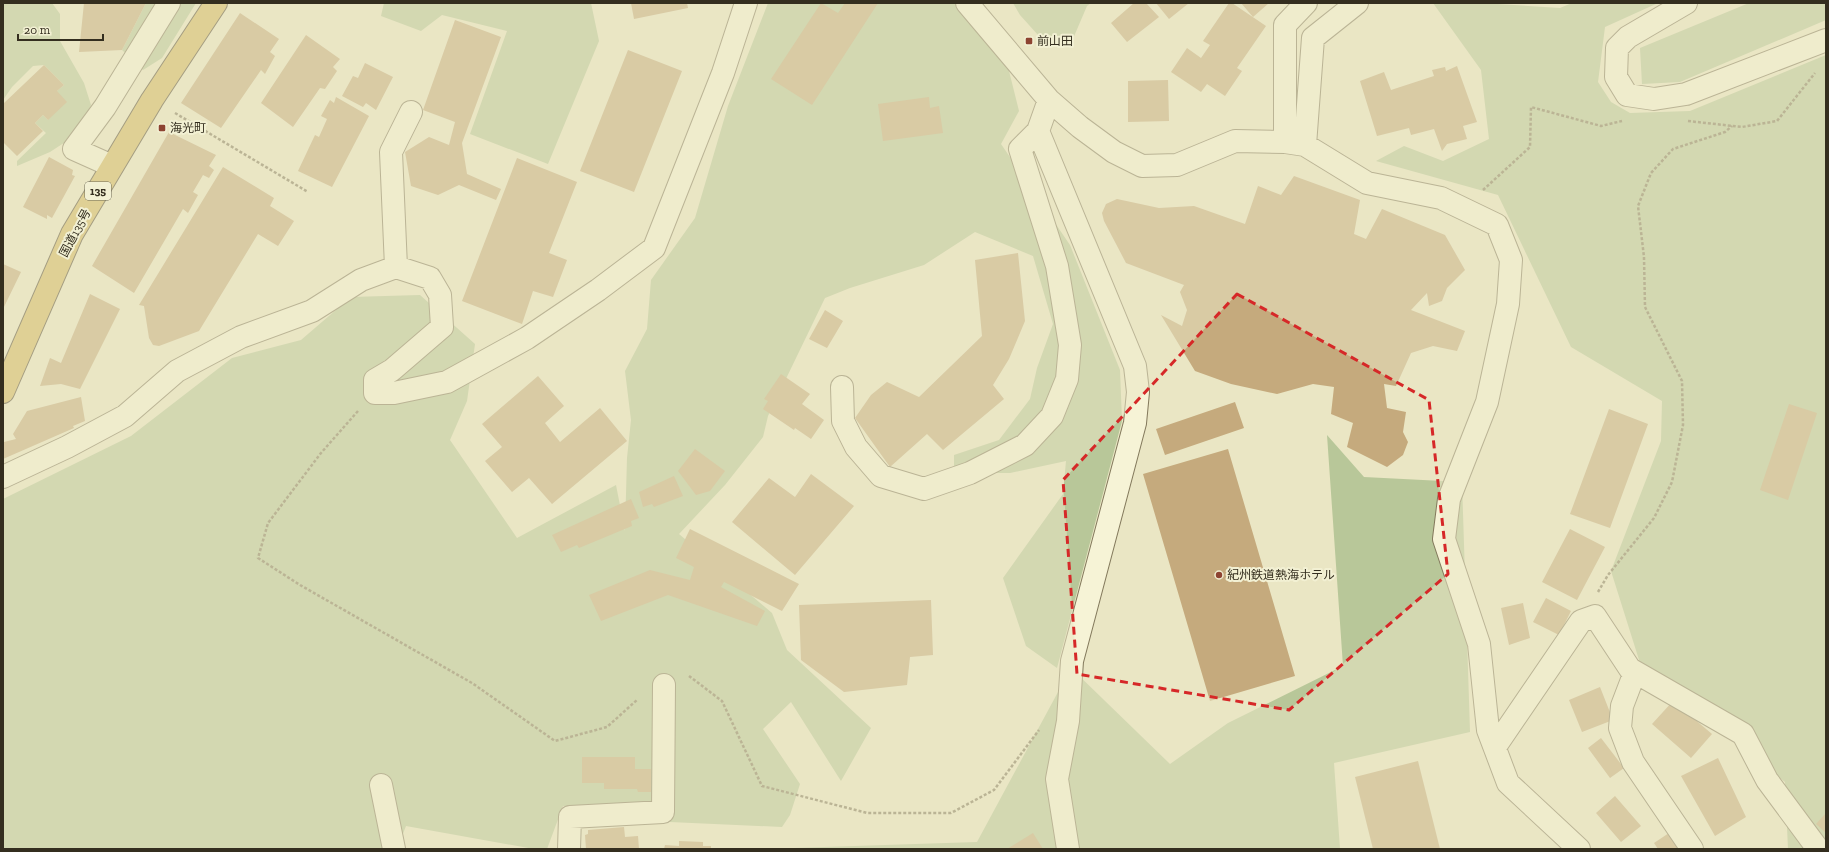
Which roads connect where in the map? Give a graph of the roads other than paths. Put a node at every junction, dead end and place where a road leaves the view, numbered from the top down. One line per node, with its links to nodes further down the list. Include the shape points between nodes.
1 (169, 3): 13 (street, via 105,107 74,149)
2 (216, 3): 13 (highway, 国道135号 / 135)
3 (746, 3): 14 (street, via 723,72 654,248 527,338 447,382 394,393 375,393 375,380 392,370 442,327 440,295 430,278)
4 (967, 3): 9 (street)
5 (1306, 3): 12 (street, via 1284,25)
6 (1357, 3): 12 (street, via 1313,38)
7 (1686, 3): 8 (street, via 1628,37 1617,48 1616,77 1627,95 1654,99 1686,94)
8 (1826, 40)
9 (1049, 100): 11 (street); 12 (street, via 1114,152 1142,166 1177,165 1235,140)
10 (411, 112): 14 (street, via 391,152)
11 (1038, 131): 16 (street, via 1020,149 1057,266 1070,345 1067,379 1052,416 1025,445 970,473 924,489 881,476 856,447 843,421); 25 (street, via 1135,366 1138,392 1135,423 1072,661 1068,721 1057,779)
12 (1295, 144): 21 (street, via 1367,183 1441,198 1497,225 1511,260 1508,304 1487,402 1449,499 1444,539 1479,644 1488,730)
13 (112, 166): 15 (highway, 国道135号 / 135, via 72,234)
14 (396, 267): 18 (street, via 361,280 312,311 241,337 177,371 125,416)
15 (9, 365): 17 (highway, 国道135号 / 135)
16 (842, 387)
17 (3, 392)
18 (3, 477)
19 (1635, 672): 21 (street, via 1630,669 1595,616 1581,621); 27 (street, via 1622,706 1620,728 1634,762); 28 (street, via 1743,734 1767,780)
20 (664, 686): 24 (street, via 663,812 570,817)
21 (1495, 747): 26 (street, via 1508,783)
22 (381, 785): 23 (street)
23 (394, 849)
24 (569, 849)
25 (1068, 849)
26 (1579, 849)
27 (1692, 849)
28 (1818, 849)

